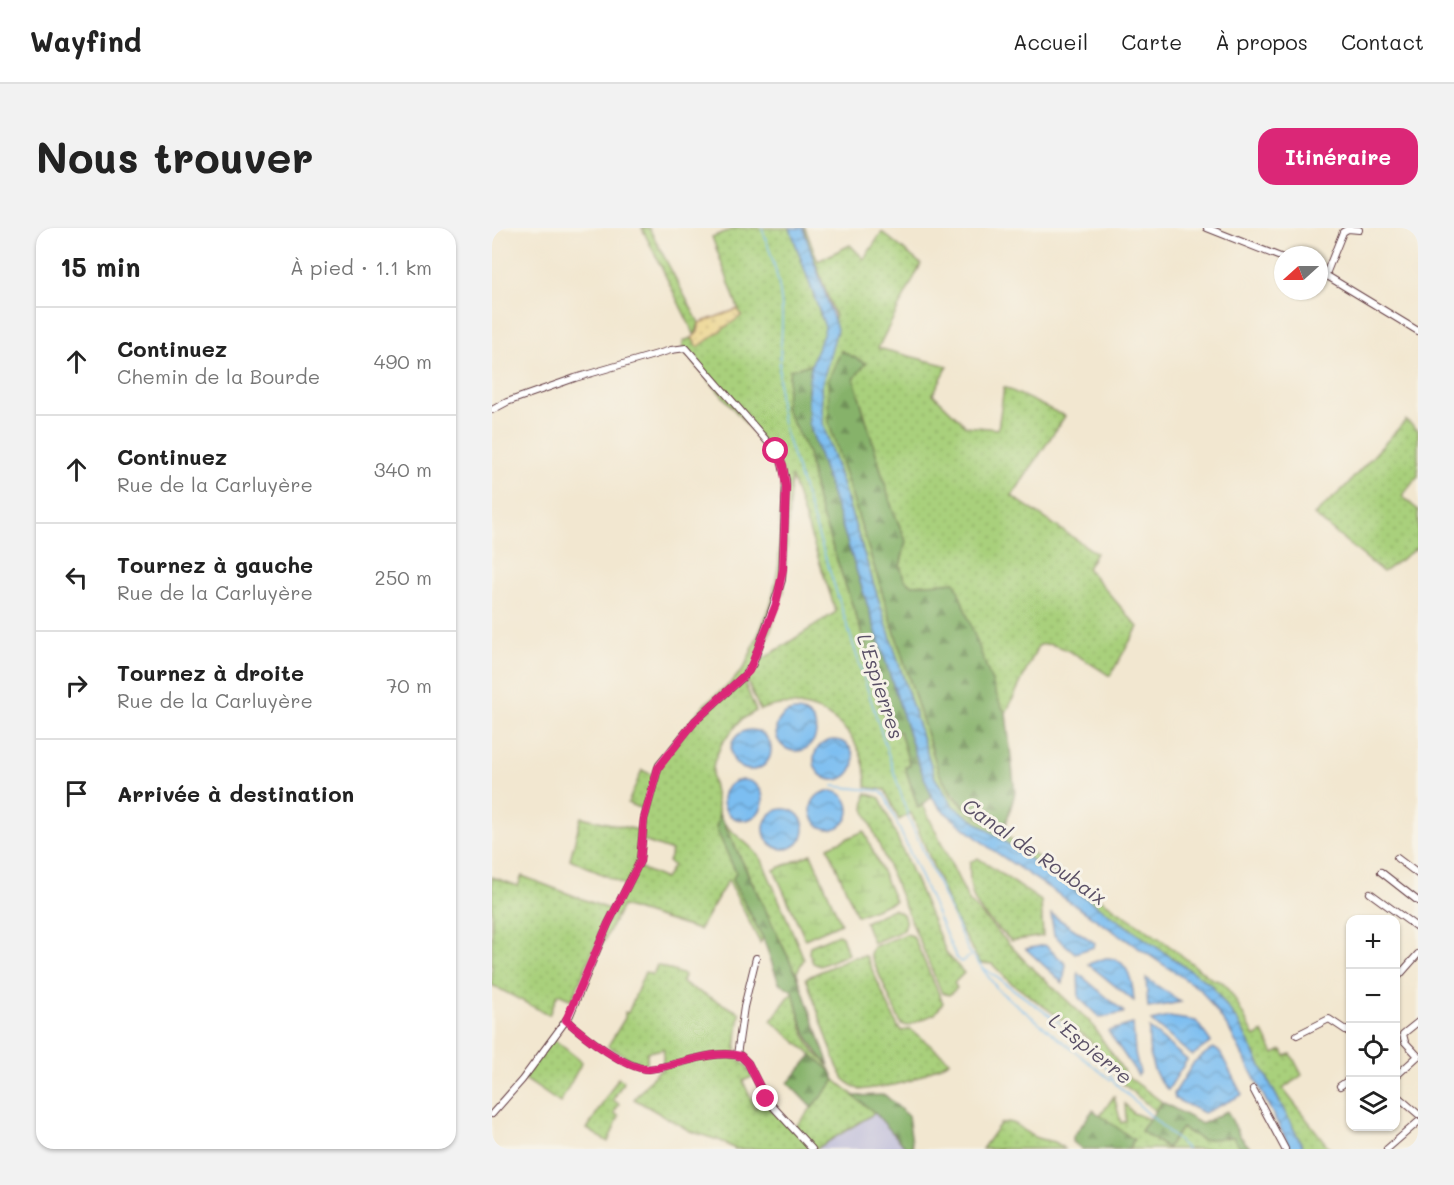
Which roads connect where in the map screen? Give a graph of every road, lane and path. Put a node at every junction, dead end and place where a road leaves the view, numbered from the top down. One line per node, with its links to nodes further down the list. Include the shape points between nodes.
1 (1207, 228): 3 (street)
2 (1359, 230): 4 (street, via 1343,232)
3 (1274, 254)
4 (1328, 269)
5 (1328, 275): 6 (street)
6 (1418, 331)
7 (492, 410): 17 (street, via 581,376 686,348 782,460 786,487 782,580 755,659 746,674 661,762 644,819 640,861)
8 (1397, 858): 10 (street)
9 (1381, 872): 12 (street)
10 (1418, 874)
11 (1370, 893): 13 (street)
12 (1418, 901)
13 (1418, 928)
14 (1418, 954): 16 (street)
15 (756, 958): 21 (street)
16 (1400, 974)
17 (566, 1020): 21 (street, via 638,1068); 28 (street, via 519,1085)
18 (1418, 1022): 22 (street, via 1403,1034)
19 (1346, 1030): 20 (street, via 1329,1019)
20 (1297, 1035)
21 (737, 1055): 31 (street, via 748,1063 768,1102)
22 (1418, 1056): 23 (street)
23 (1400, 1072)
24 (1346, 1082): 25 (street)
25 (1340, 1086)
26 (1253, 1089): 32 (street)
27 (1400, 1099): 29 (street)
28 (492, 1114)
29 (1418, 1114)
30 (1418, 1122): 33 (street)
31 (812, 1149)
32 (1285, 1149)
33 (1387, 1149)

